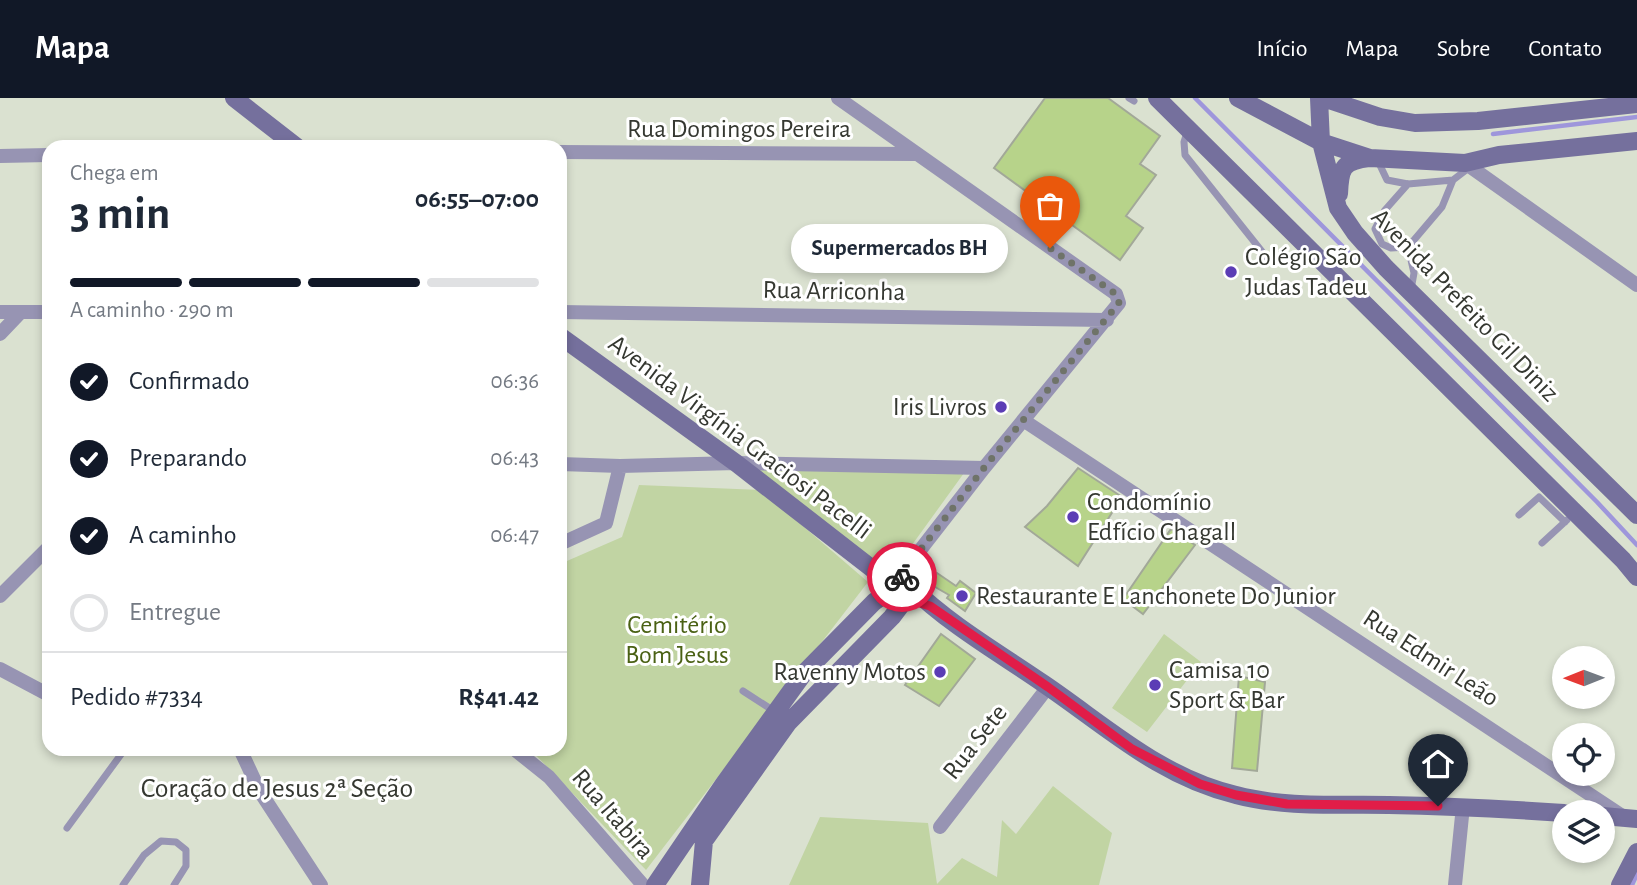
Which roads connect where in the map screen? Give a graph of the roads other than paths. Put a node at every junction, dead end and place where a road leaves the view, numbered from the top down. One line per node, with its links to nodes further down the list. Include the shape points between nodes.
1 (234, 98): 8 (street)
2 (838, 98): 12 (street)
3 (1157, 98): 7 (street)
4 (1238, 98): 10 (street)
5 (1321, 98): 6 (street, via 1415,124); 10 (street, Avenida Prefeito Gil Diniz)
6 (1637, 104)
7 (1189, 129): 21 (lane, via 1185,155); 38 (street)
8 (289, 140)
9 (1637, 141): 16 (street, via 1499,155)
10 (1321, 142): 15 (street); 19 (street, Avenida Prefeito Gil Diniz)
11 (567, 152): 12 (street, Rua Domingos Pereira)
12 (917, 154): 28 (street, via 1116,294 1119,303)
13 (42, 155): 14 (street)
14 (0, 156)
15 (1373, 158): 16 (street); 18 (lane, via 1387,180); 19 (street, via 1353,159 1344,166)
16 (1468, 165): 17 (lane); 22 (street)
17 (1452, 180): 18 (lane); 20 (lane, via 1442,208)
18 (1408, 184): 20 (lane, via 1375,229 1381,244)
19 (1338, 208): 23 (street, Avenida Prefeito Gil Diniz)
20 (1408, 247): 23 (lane, via 1414,273)
21 (1268, 259)
22 (1637, 285)
23 (1410, 292): 36 (street, Avenida Prefeito Gil Diniz)
24 (0, 312): 26 (street)
25 (567, 312): 28 (street, Rua Arriconha)
26 (20, 313): 27 (street); 29 (street)
27 (42, 313)
28 (1107, 320): 31 (street)
29 (0, 334)
30 (567, 341): 32 (street, Avenida Virgínia Graciosi Pacelli)
31 (1023, 420): 35 (street); 55 (street, Rua Edmir Leão)
32 (736, 463): 34 (street); 35 (street); 43 (street, Avenida Virgínia Graciosi Pacelli)
33 (567, 464): 34 (street)
34 (620, 466): 39 (street, via 606,523)
35 (984, 468): 43 (street)
36 (1637, 514)
37 (1519, 515): 38 (lane, via 1539,497)
38 (1570, 517): 40 (lane); 42 (street, via 1623,560)
39 (567, 541)
40 (1542, 543)
41 (42, 557): 44 (street)
42 (1637, 578)
43 (899, 589): 46 (street, Avenida Virgínia Graciosi Pacelli); 49 (street, via 892,617)
44 (0, 596)
45 (0, 669): 47 (street)
46 (1048, 687): 53 (street, Avenida Virgínia Graciosi Pacelli, via 1132,749 1200,784 1236,795 1287,804); 56 (street, Rua Sete)
47 (42, 691)
48 (743, 691): 49 (lane)
49 (782, 718): 63 (street); 64 (street, via 704,841)
50 (120, 756): 57 (lane)
51 (243, 756): 61 (street, via 259,790)
52 (522, 756): 62 (street, Rua Itabira, via 548,777)
53 (1463, 806): 54 (street, Avenida Virgínia Graciosi Pacelli); 65 (street)
54 (1552, 812)
55 (1630, 818)
56 (940, 827)
57 (67, 828)
58 (1637, 852): 66 (street)
59 (124, 885): 60 (lane, via 144,855 161,841 176,842 186,850 186,866)
60 (174, 885)
61 (321, 885)
62 (643, 885)
63 (655, 885)
64 (700, 885)
65 (1455, 885)
66 (1620, 885)

